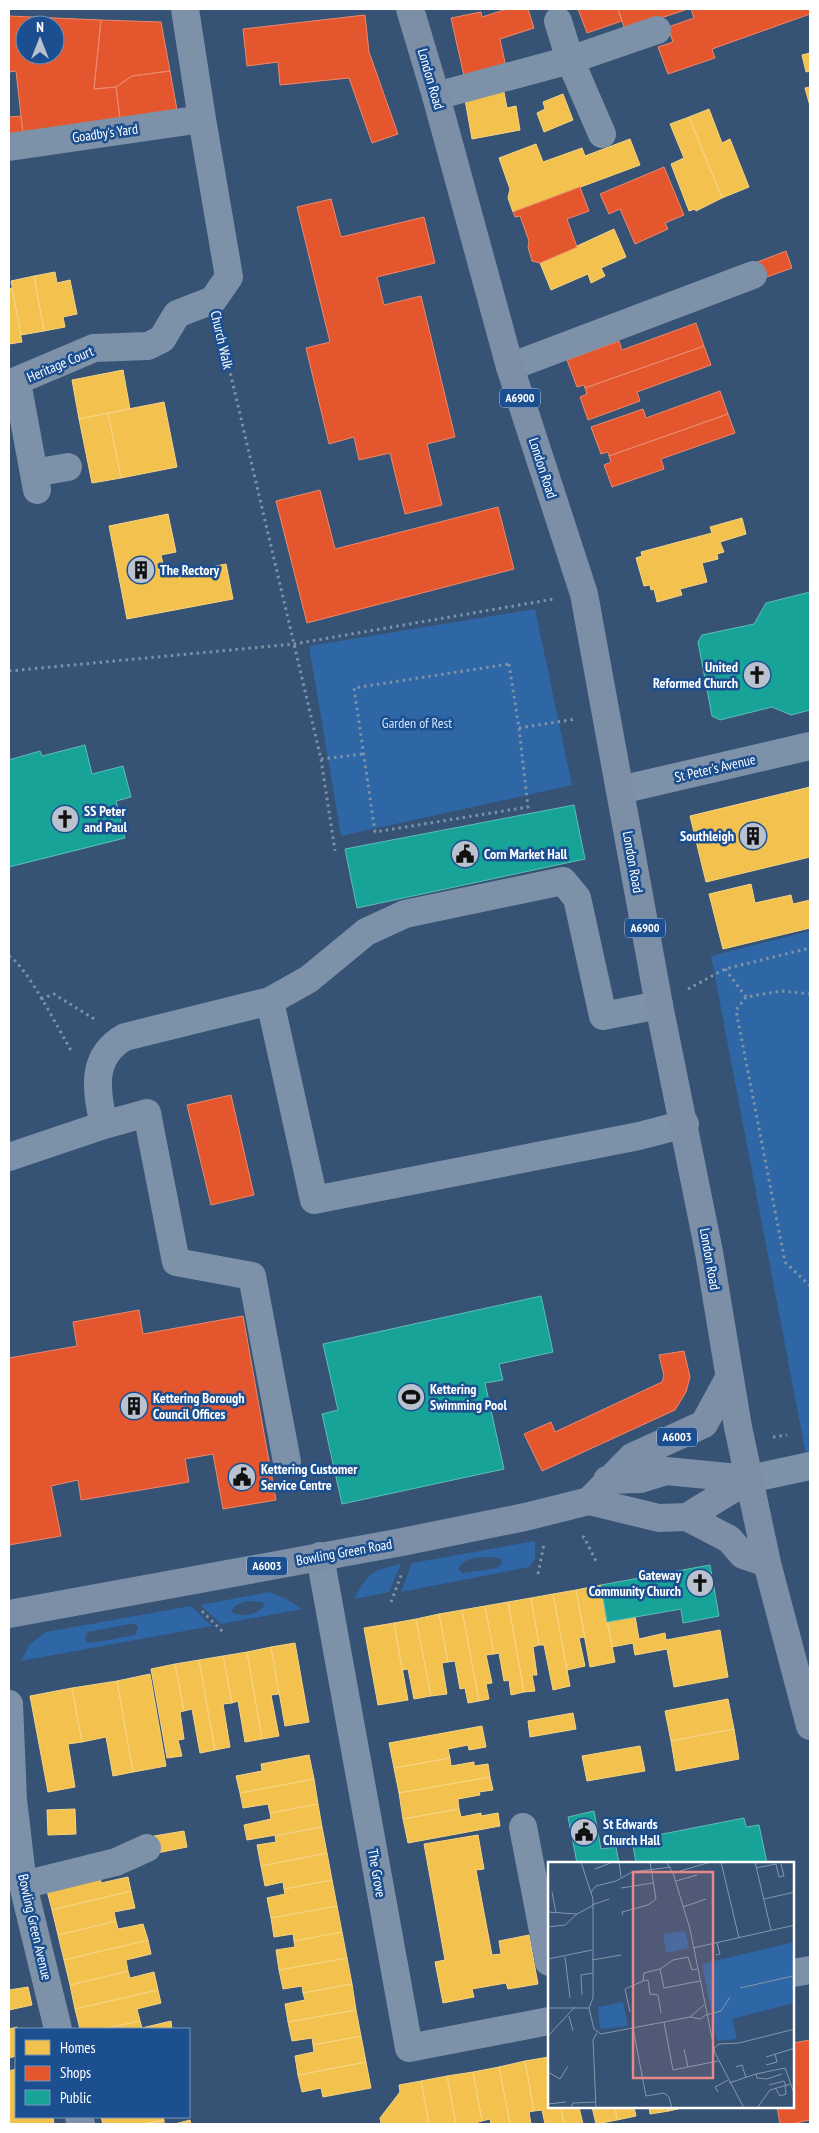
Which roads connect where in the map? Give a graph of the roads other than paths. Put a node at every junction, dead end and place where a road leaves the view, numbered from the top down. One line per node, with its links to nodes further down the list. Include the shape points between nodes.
1 (185, 9): 7 (street, Church Walk)
2 (410, 9): 6 (main road, London Road / A6900)
3 (558, 21): 5 (street)
4 (657, 30): 5 (street)
5 (570, 60): 6 (street); 8 (street)
6 (436, 96): 12 (main road, London Road / A6900)
7 (202, 119): 9 (street, Goadby's Yard); 11 (street, Church Walk, via 230,277)
8 (602, 134)
9 (9, 147)
10 (753, 275): 12 (street)
11 (213, 300): 13 (street, Heritage Court, via 177,314 162,339 148,346 94,348)
12 (510, 367): 16 (main road, London Road / A6900, via 584,594)
13 (13, 383): 14 (street, via 35,481)
14 (68, 467)
15 (810, 746): 16 (street, St Peter's Avenue)
16 (620, 790): 18 (main road, London Road / A6900)
17 (270, 1001): 18 (street, via 308,979 366,932 405,914 563,881 577,898 603,1016); 19 (street, via 314,1200 630,1138); 20 (street, via 125,1037 113,1044 99,1070 97,1096)
18 (660, 1005): 19 (main road, London Road / A6900)
19 (685, 1124): 22 (main road, London Road / A6900)
20 (104, 1125): 21 (street); 23 (street, via 147,1112 176,1262 252,1276)
21 (9, 1156)
22 (729, 1378): 25 (main road, London Road / A6900); 26 (main road, A6003, via 704,1424 632,1457)
23 (287, 1462)
24 (810, 1466): 25 (street)
25 (749, 1479): 26 (main road, via 666,1471 640,1479); 28 (main road, Bowling Green Road / A6003); 30 (main road, London Road)
26 (607, 1480): 27 (main road, A6003)
27 (589, 1501): 28 (main road, Bowling Green Road / A6003, via 660,1518); 29 (main road, Bowling Green Road / A6003, via 525,1517)
28 (687, 1517): 30 (main road, via 729,1539 743,1555)
29 (320, 1556): 31 (main road, Bowling Green Road / A6003); 40 (street, The Grove, via 409,2048)
30 (767, 1563): 33 (main road, London Road)
31 (9, 1614)
32 (9, 1704): 36 (street, Bowling Green Avenue, via 13,1800)
33 (810, 1726)
34 (523, 1827): 37 (street)
35 (147, 1848): 36 (street, via 116,1862)
36 (24, 1885): 41 (street, Bowling Green Avenue)
37 (548, 1957)
38 (810, 1970): 39 (street)
39 (794, 1973)
40 (548, 2021)
41 (58, 2028)

